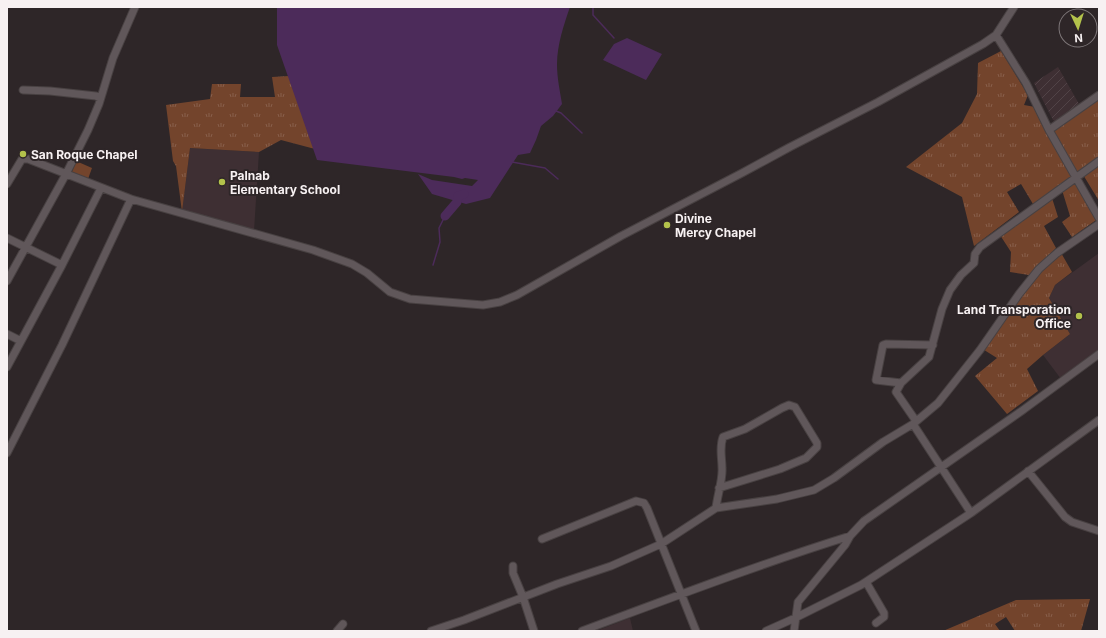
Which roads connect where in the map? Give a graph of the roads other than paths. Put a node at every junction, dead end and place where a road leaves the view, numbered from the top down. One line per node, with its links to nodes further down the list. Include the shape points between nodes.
1 (135, 7): 6 (street, via 113,58)
2 (1014, 7): 3 (street)
3 (996, 35): 7 (street, via 1026,83); 13 (street, via 885,98 500,302 482,305 410,299 390,292 352,264 320,252)
4 (23, 90): 6 (street)
5 (1099, 95): 7 (street)
6 (100, 98): 9 (street, via 88,130)
7 (1049, 130): 10 (street)
8 (1099, 161): 10 (street)
9 (66, 174): 11 (street, via 25,158); 12 (street); 17 (street)
10 (1076, 177): 14 (street); 22 (street, via 980,247 975,254 974,264 961,275 950,290 942,309)
11 (7, 184)
12 (101, 188): 13 (street); 18 (street)
13 (131, 199): 28 (street, via 62,345)
14 (1099, 218)
15 (1099, 224): 27 (street, via 1057,253 1039,270 938,403)
16 (7, 238): 17 (street)
17 (25, 248): 18 (street); 19 (street)
18 (62, 265): 21 (street)
19 (7, 281)
20 (7, 334): 21 (street)
21 (21, 341): 24 (street)
22 (933, 345): 25 (street, via 929,357); 25 (street, via 883,345 876,380)
23 (1099, 354): 29 (street)
24 (7, 367)
25 (901, 383): 27 (street, via 896,392)
26 (1099, 420): 30 (street)
27 (914, 422): 29 (street); 32 (street, via 814,490 777,499)
28 (7, 453)
29 (942, 468): 33 (street); 35 (street, via 876,512)
30 (1028, 471): 33 (street); 34 (street, via 1072,522)
31 (719, 488): 31 (street, via 780,469 806,458 817,447 817,442 795,407 789,405 745,429 723,437 720,445 722,468); 32 (street)
32 (716, 508): 37 (street)
33 (971, 513): 39 (street)
34 (1099, 531)
35 (850, 536): 40 (street); 42 (street, via 798,602)
36 (542, 539): 37 (street, via 636,501 644,503 647,508)
37 (661, 544): 40 (street); 41 (street, via 611,566)
38 (514, 566): 41 (street, via 513,573)
39 (866, 582): 42 (street); 43 (street, via 884,613 884,617)
40 (681, 594): 48 (street); 49 (street)
41 (522, 597): 46 (street); 47 (street)
42 (795, 618): 50 (street); 51 (street)
43 (876, 623)
44 (343, 624): 45 (street)
45 (337, 631)
46 (431, 631)
47 (534, 631)
48 (582, 631)
49 (696, 631)
50 (766, 631)
51 (794, 631)

